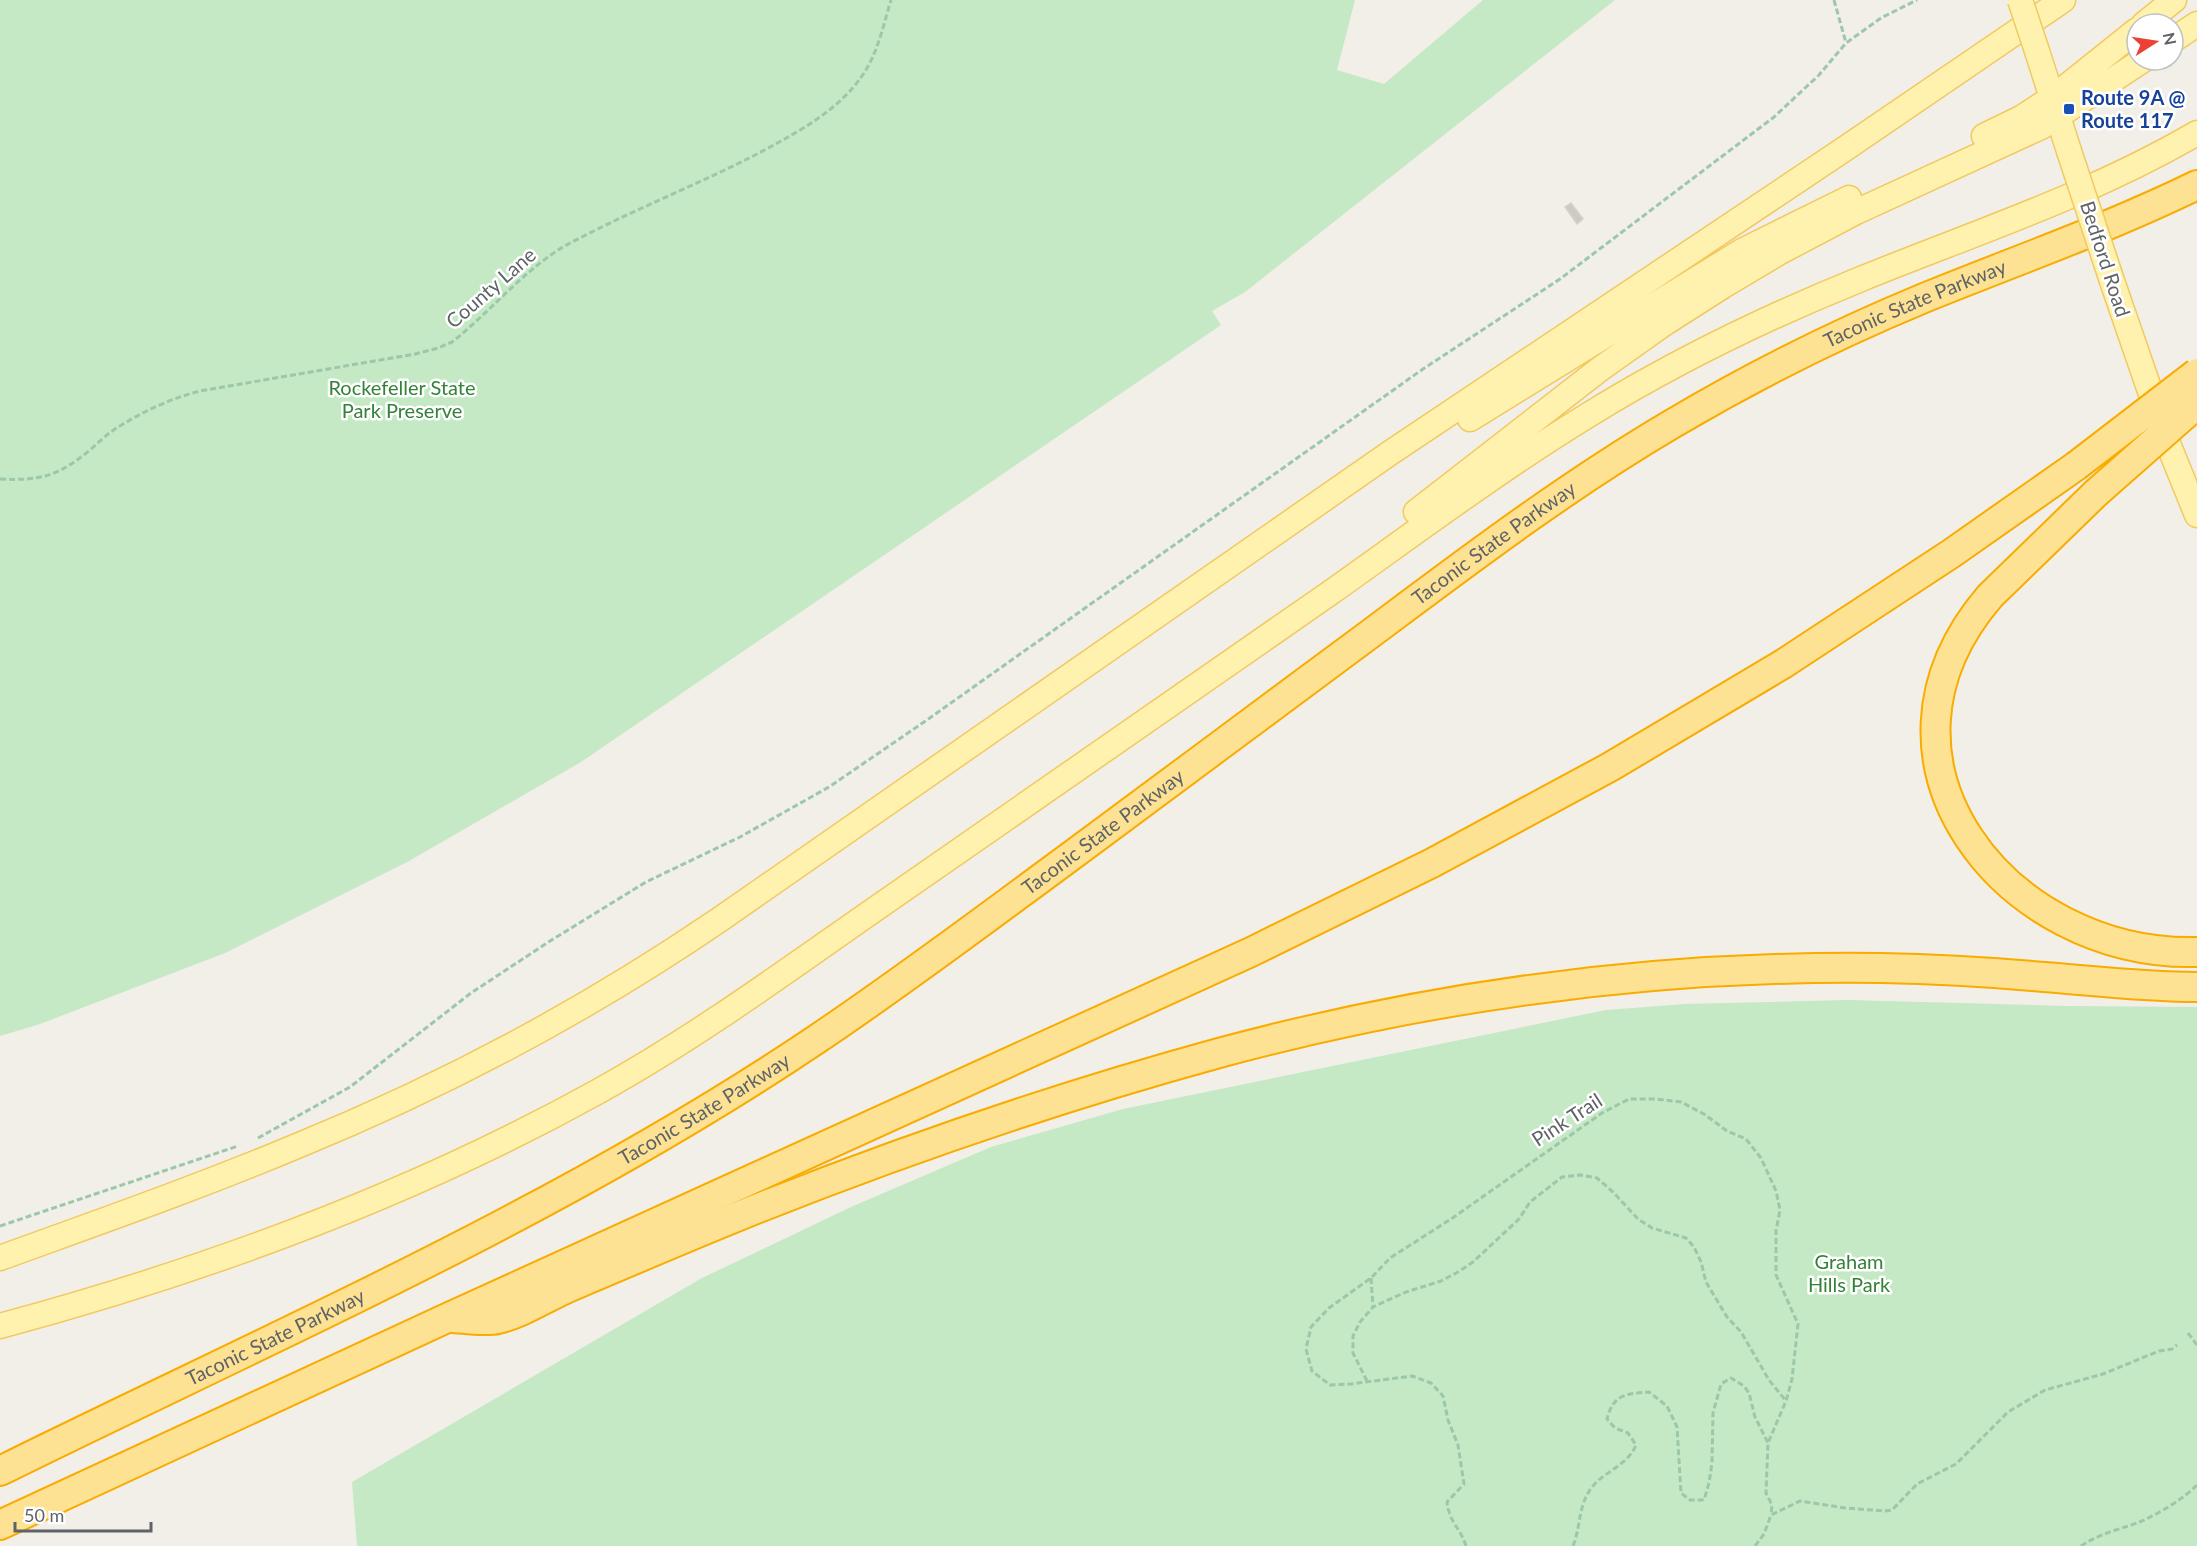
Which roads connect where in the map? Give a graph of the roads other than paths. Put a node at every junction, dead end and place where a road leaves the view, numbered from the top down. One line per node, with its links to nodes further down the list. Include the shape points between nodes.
1 (2020, 0): 7 (main road, Bedford Road, bridge)
2 (2063, 0): 13 (main road)
3 (2174, 0): 4 (main road)
4 (2159, 12)
5 (2125, 41): 7 (main road)
6 (2125, 70): 7 (main road)
7 (2055, 108): 12 (main road, Bedford Road, bridge, via 2169,446); 13 (main road, via 2004,127 1742,251 1468,420); 14 (main road, via 2018,138 1832,224 1665,323 1566,394 1425,505)
8 (2197, 133): 14 (main road, via 2096,185 1800,304 1655,376 1528,453)
9 (2197, 185): 20 (highway, Taconic State Parkway, via 1863,325 1780,364 1674,423 1496,540 936,956 762,1075 633,1153 500,1226)
10 (2197, 373): 18 (highway, bridge, via 2076,466 1783,664 1491,833 1251,952)
11 (2197, 404): 15 (highway, bridge, via 2040,545 1978,610 1951,658 1940,692 1937,728 1939,765 1949,801 1965,834 1999,876 2027,899 2069,924 2115,942)
12 (2197, 515)
13 (1279, 530): 17 (main road, via 699,933 605,994 361,1119 233,1172)
14 (1277, 630): 19 (main road, via 770,983 600,1091 488,1149 304,1228 166,1278)
15 (2197, 952)
16 (2197, 987): 18 (highway, via 1935,969 1831,968 1664,975 1477,998 1392,1013 1220,1053 1033,1109 782,1199 495,1320)
17 (0, 1258)
18 (447, 1318): 21 (highway)
19 (0, 1326)
20 (0, 1471)
21 (0, 1525)

